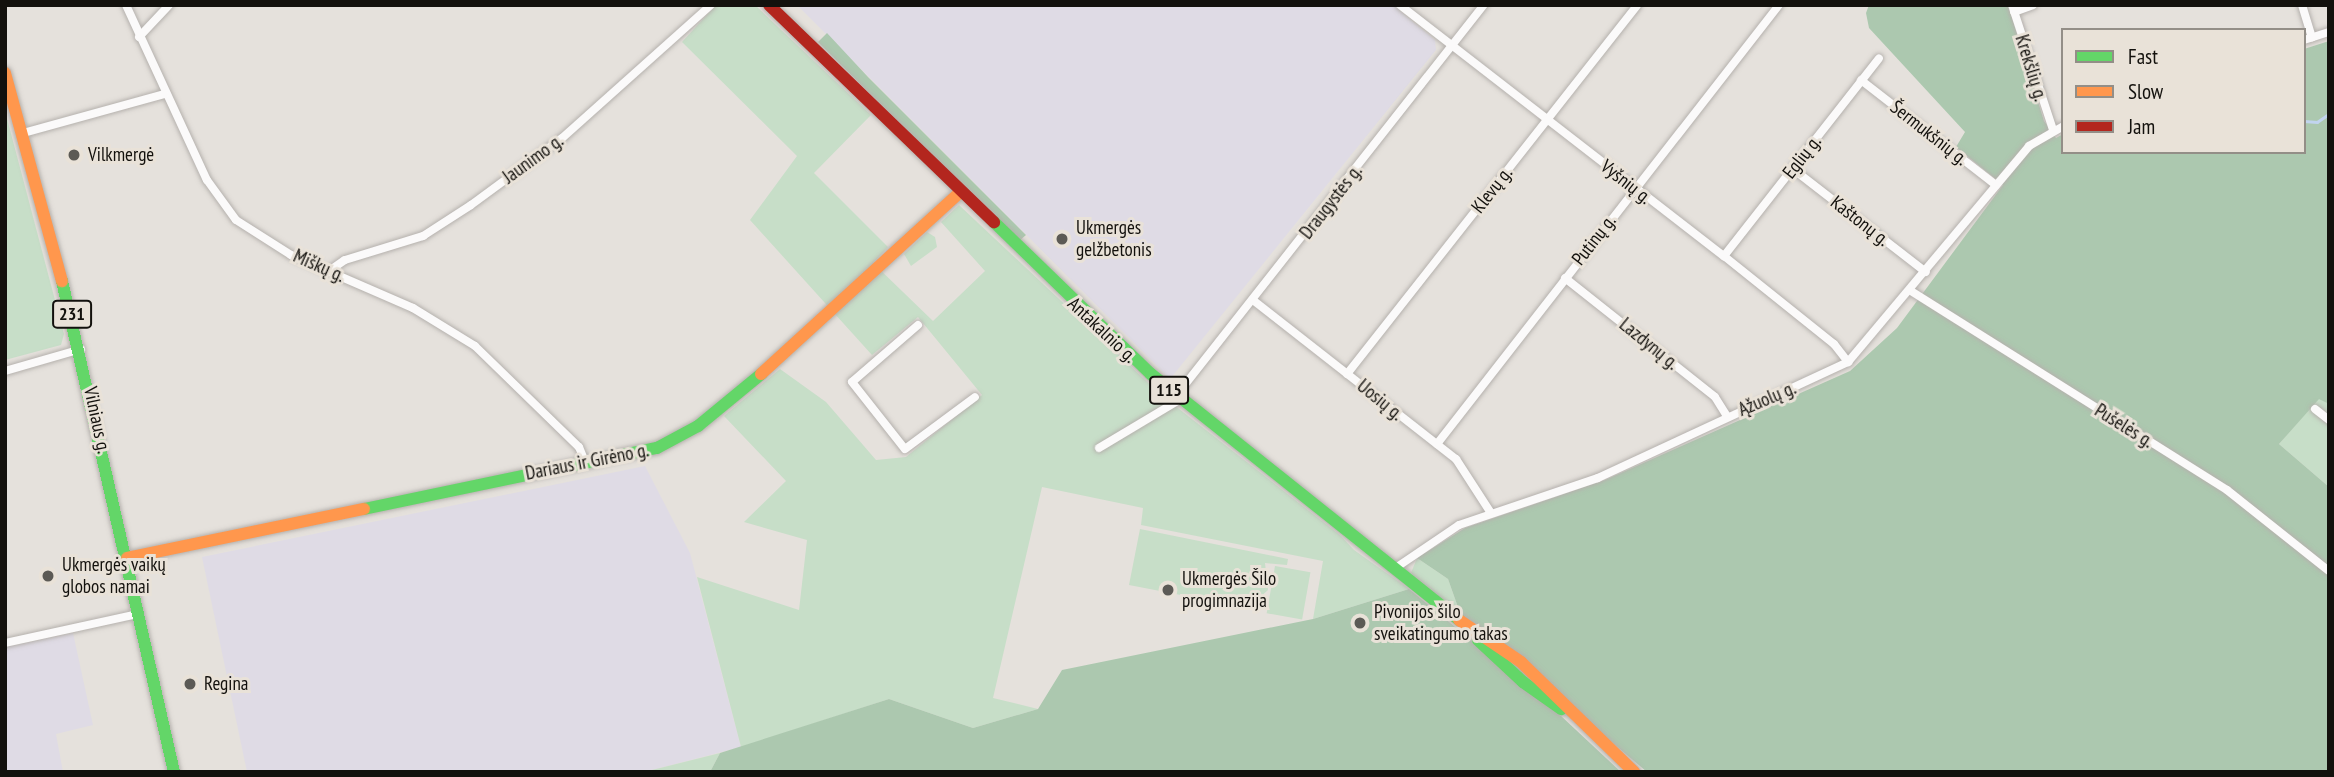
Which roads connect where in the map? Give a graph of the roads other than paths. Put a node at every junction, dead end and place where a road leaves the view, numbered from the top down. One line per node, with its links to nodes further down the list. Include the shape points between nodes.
1 (126, 5): 13 (street, Miškų g.)
2 (169, 5): 13 (street)
3 (711, 5): 29 (street, Jaunimo g., via 571,131 471,205 423,236 345,260)
4 (769, 5): 27 (main road, Antakalnio g. / 115)
5 (1400, 5): 15 (street, Vyšnių g.)
6 (1484, 5): 15 (street, Draugystės g.)
7 (1637, 5): 20 (street, Klevų g.)
8 (1779, 5): 26 (street, Putinų g.)
9 (2033, 5): 11 (street)
10 (2302, 5): 14 (street)
11 (2013, 9): 22 (street, Krekšlių g.)
12 (2329, 32): 14 (street)
13 (139, 37): 19 (street, Miškų g.)
14 (2308, 39)
15 (1452, 47): 20 (street, Vyšnių g.); 33 (street, Draugystės g.)
16 (1879, 58): 18 (street, Eglių g.)
17 (5, 72): 23 (main road, Vilniaus g. / 231)
18 (1861, 80): 24 (street, Eglių g.); 25 (street, Šermukšnių g.)
19 (165, 94): 23 (street); 29 (street, Miškų g., via 214,194 236,220)
20 (1548, 119): 26 (street, Vyšnių g.); 38 (street, Klevų g.)
21 (2061, 127): 22 (street, Ąžuolų g.)
22 (2053, 130): 25 (street, Ąžuolų g., via 2029,146)
23 (23, 133): 35 (main road, Vilniaus g. / 231)
24 (1793, 169): 28 (street, Eglių g.); 30 (street, Kaštonų g.)
25 (1996, 185): 30 (street, Ąžuolų g.)
26 (1634, 188): 28 (street, Vyšnių g.); 31 (street, Putinų g.)
27 (960, 192): 40 (main road, Antakalnio g. / 115); 46 (main road, Dariaus ir Girėno g., via 715,414 645,453)
28 (1724, 256): 36 (street, Vyšnių g., via 1834,344)
29 (328, 271): 46 (street, Miškų g., via 434,318 475,346 579,447)
30 (1926, 272): 32 (street, Ąžuolų g.)
31 (1565, 278): 42 (street, Lazdynų g., via 1715,397); 44 (street, Putinų g.)
32 (1911, 291): 36 (street, Ąžuolų g.); 50 (street, Pušelės g., via 2227,491)
33 (1253, 300): 38 (street, Uosių g.); 40 (street, Draugystės g.)
34 (918, 325): 39 (street, via 852,382 905,450)
35 (81, 349): 37 (street); 48 (main road, Vilniaus g. / 231)
36 (1848, 362): 42 (street, Ąžuolų g.)
37 (5, 371)
38 (1347, 373): 44 (street, Uosių g.)
39 (975, 397)
40 (1178, 398): 45 (street); 49 (main road, Antakalnio g. / 115)
41 (2315, 409): 43 (street)
42 (1727, 416): 47 (street, Ąžuolų g., via 1598,478)
43 (2329, 420)
44 (1437, 444): 47 (street, Uosių g., via 1466,470)
45 (1099, 448)
46 (585, 462): 48 (main road, Dariaus ir Girėno g.)
47 (1491, 513): 49 (street, Ąžuolų g., via 1446,532)
48 (127, 558): 51 (main road, Vilniaus g. / 231)
49 (1394, 569): 54 (main road, Antakalnio g. / 115, via 1462,624 1521,662)
50 (2329, 571)
51 (138, 614): 52 (street); 53 (main road, Vilniaus g. / 231)
52 (5, 643)
53 (174, 772)
54 (1634, 772)

